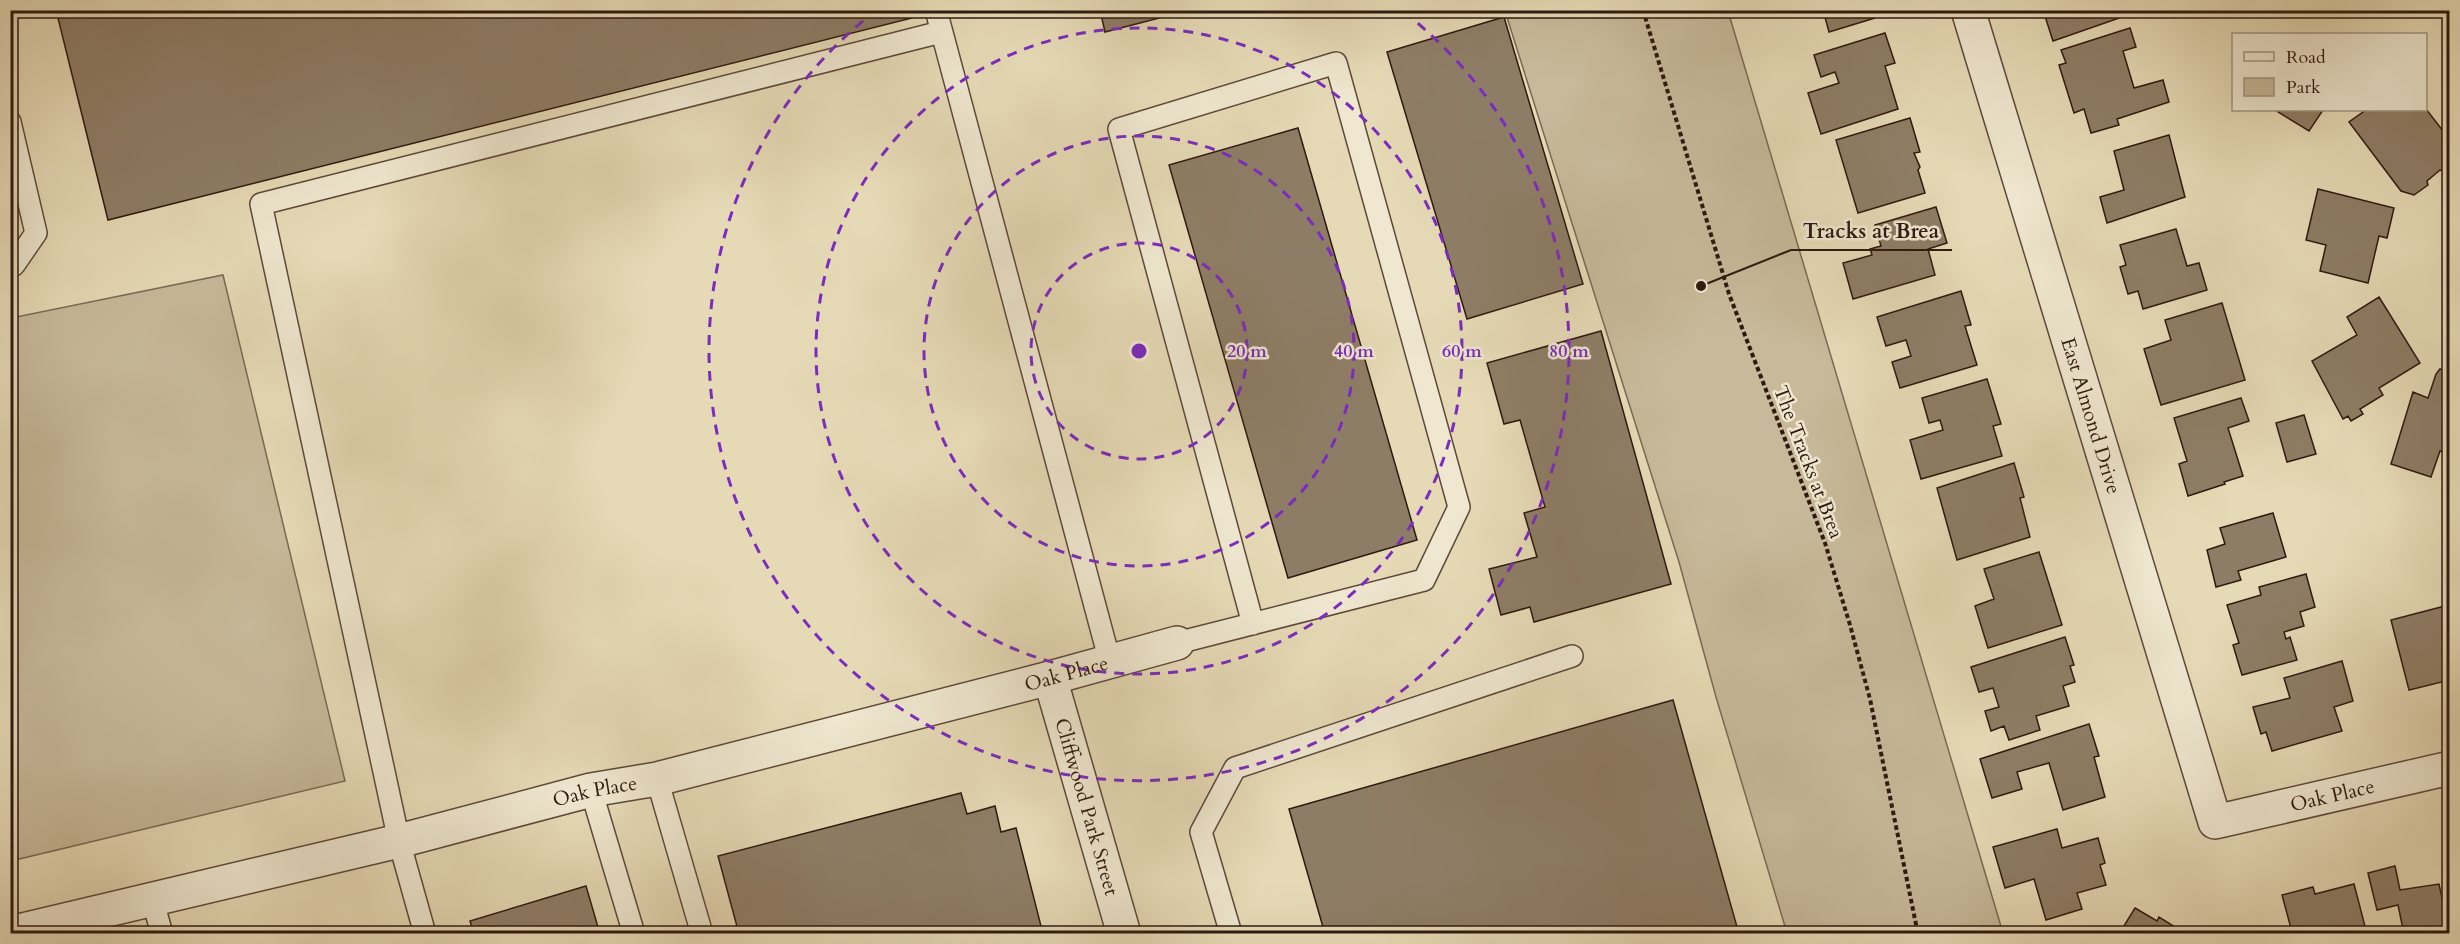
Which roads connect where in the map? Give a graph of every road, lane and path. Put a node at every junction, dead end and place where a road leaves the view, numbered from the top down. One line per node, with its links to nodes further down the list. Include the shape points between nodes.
1 (936, 10): 4 (lane)
2 (1643, 10): 25 (path, The Tracks at Brea, via 1729,294 1821,532 1850,625 1874,719)
3 (1968, 10): 15 (street, East Almond Drive)
4 (941, 32): 10 (lane); 16 (lane, via 261,204)
5 (10, 122): 6 (lane, via 36,234)
6 (10, 266)
7 (1253, 624): 7 (lane, via 1424,580 1459,507 1336,63 1119,129); 8 (lane)
8 (1177, 643): 10 (street, Oak Place)
9 (1572, 656): 24 (lane, via 1235,768 1201,832)
10 (1110, 662): 11 (street, Oak Place)
11 (1050, 678): 13 (street, Oak Place); 23 (street, Cliffwood Park Street)
12 (2450, 768): 15 (street, Oak Place)
13 (657, 778): 14 (street, Oak Place); 22 (lane)
14 (591, 790): 16 (street, Oak Place); 21 (lane)
15 (2215, 822)
16 (399, 840): 17 (street, Oak Place); 20 (lane)
17 (152, 898): 18 (street, Oak Place); 19 (lane)
18 (10, 933)
19 (162, 933)
20 (424, 933)
21 (634, 933)
22 (702, 933)
23 (1124, 933)
24 (1231, 933)
25 (1918, 933)

